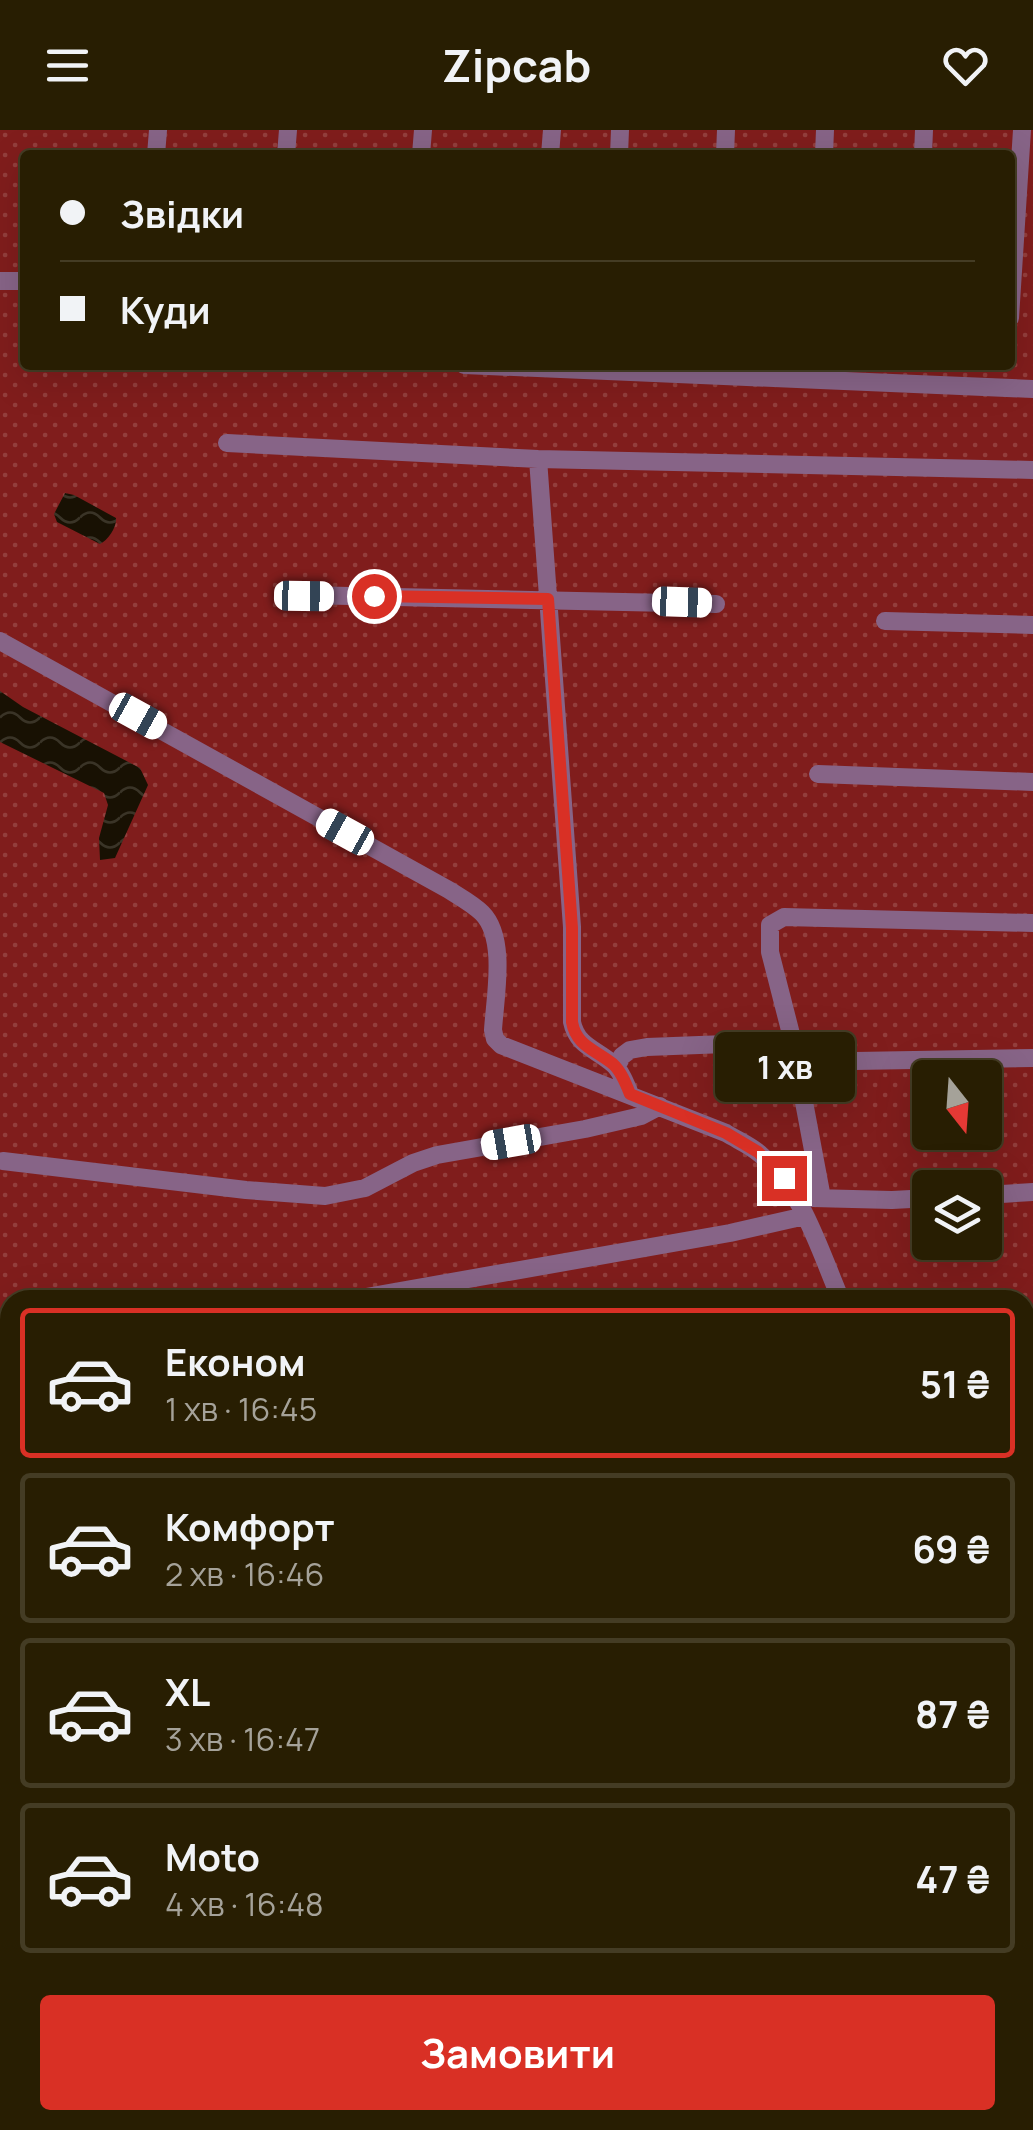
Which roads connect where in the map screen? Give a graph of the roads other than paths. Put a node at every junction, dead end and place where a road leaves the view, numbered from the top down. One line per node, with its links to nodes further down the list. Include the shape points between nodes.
1 (1022, 130): 2 (street)
2 (1015, 240)
3 (728, 370): 4 (street)
4 (824, 372): 5 (street)
5 (1033, 389)
6 (228, 443): 7 (street)
7 (538, 459): 8 (street); 10 (street)
8 (1033, 470)
9 (304, 596): 10 (street)
10 (548, 599): 11 (street); 21 (street, via 572,928 572,1022 579,1040)
11 (716, 604)
12 (885, 621): 13 (street)
13 (1033, 625)
14 (0, 641): 22 (street, via 481,912 491,924 497,957 495,1039)
15 (818, 774): 16 (street)
16 (1033, 782)
17 (1033, 923): 20 (street, via 784,917 770,925 770,952)
18 (752, 1043): 21 (street, via 647,1047 630,1050)
19 (1033, 1058): 20 (street)
20 (796, 1062): 27 (street)
21 (616, 1066): 22 (street)
22 (630, 1094): 23 (street)
23 (660, 1106): 24 (street, via 585,1129 437,1155 364,1188 325,1196); 29 (street, via 758,1152)
24 (3, 1160)
25 (1033, 1192): 26 (street)
26 (1002, 1193)
27 (822, 1198): 28 (street); 29 (street)
28 (912, 1199)
29 (801, 1207): 30 (street, via 730,1233); 31 (street)
30 (406, 1290)
31 (836, 1290)

